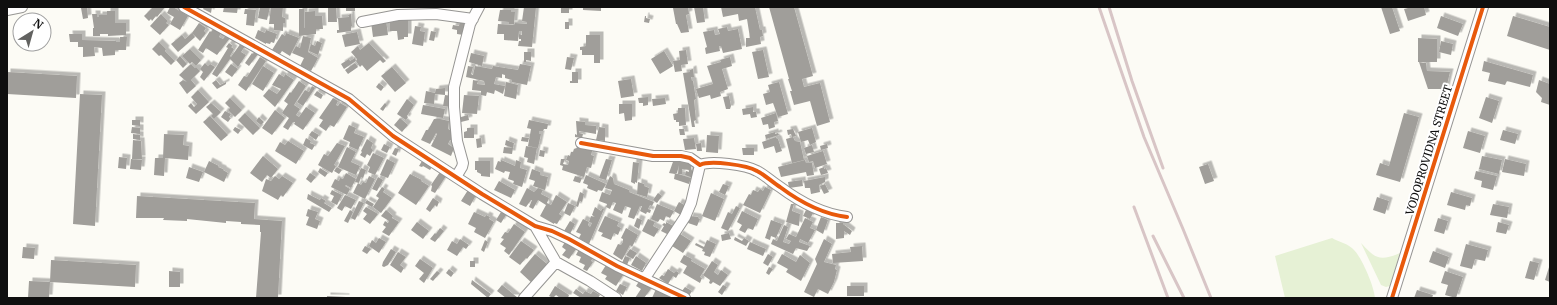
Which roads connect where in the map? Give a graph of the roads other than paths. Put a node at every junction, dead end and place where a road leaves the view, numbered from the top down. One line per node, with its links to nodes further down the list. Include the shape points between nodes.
1 (22, 7): 5 (street)
2 (184, 7): 10 (street, via 349,100 393,136)
3 (480, 7): 6 (street)
4 (1483, 7): 18 (street, VODOPROVIDNA STREET)
5 (7, 10)
6 (473, 19): 7 (street, via 436,14 398,15); 10 (street, via 454,87 457,141 463,163)
7 (362, 22)
8 (581, 143): 9 (street, via 653,156 681,156 690,158)
9 (700, 165): 11 (street, via 719,163 756,170 809,206 834,216); 14 (street, via 685,216)
10 (456, 177): 12 (street)
11 (847, 217)
12 (535, 226): 13 (street); 14 (street, via 569,239 617,266)
13 (556, 262): 15 (street); 16 (street)
14 (645, 278): 17 (street)
15 (524, 298)
16 (616, 298)
17 (685, 298)
18 (1392, 298)

